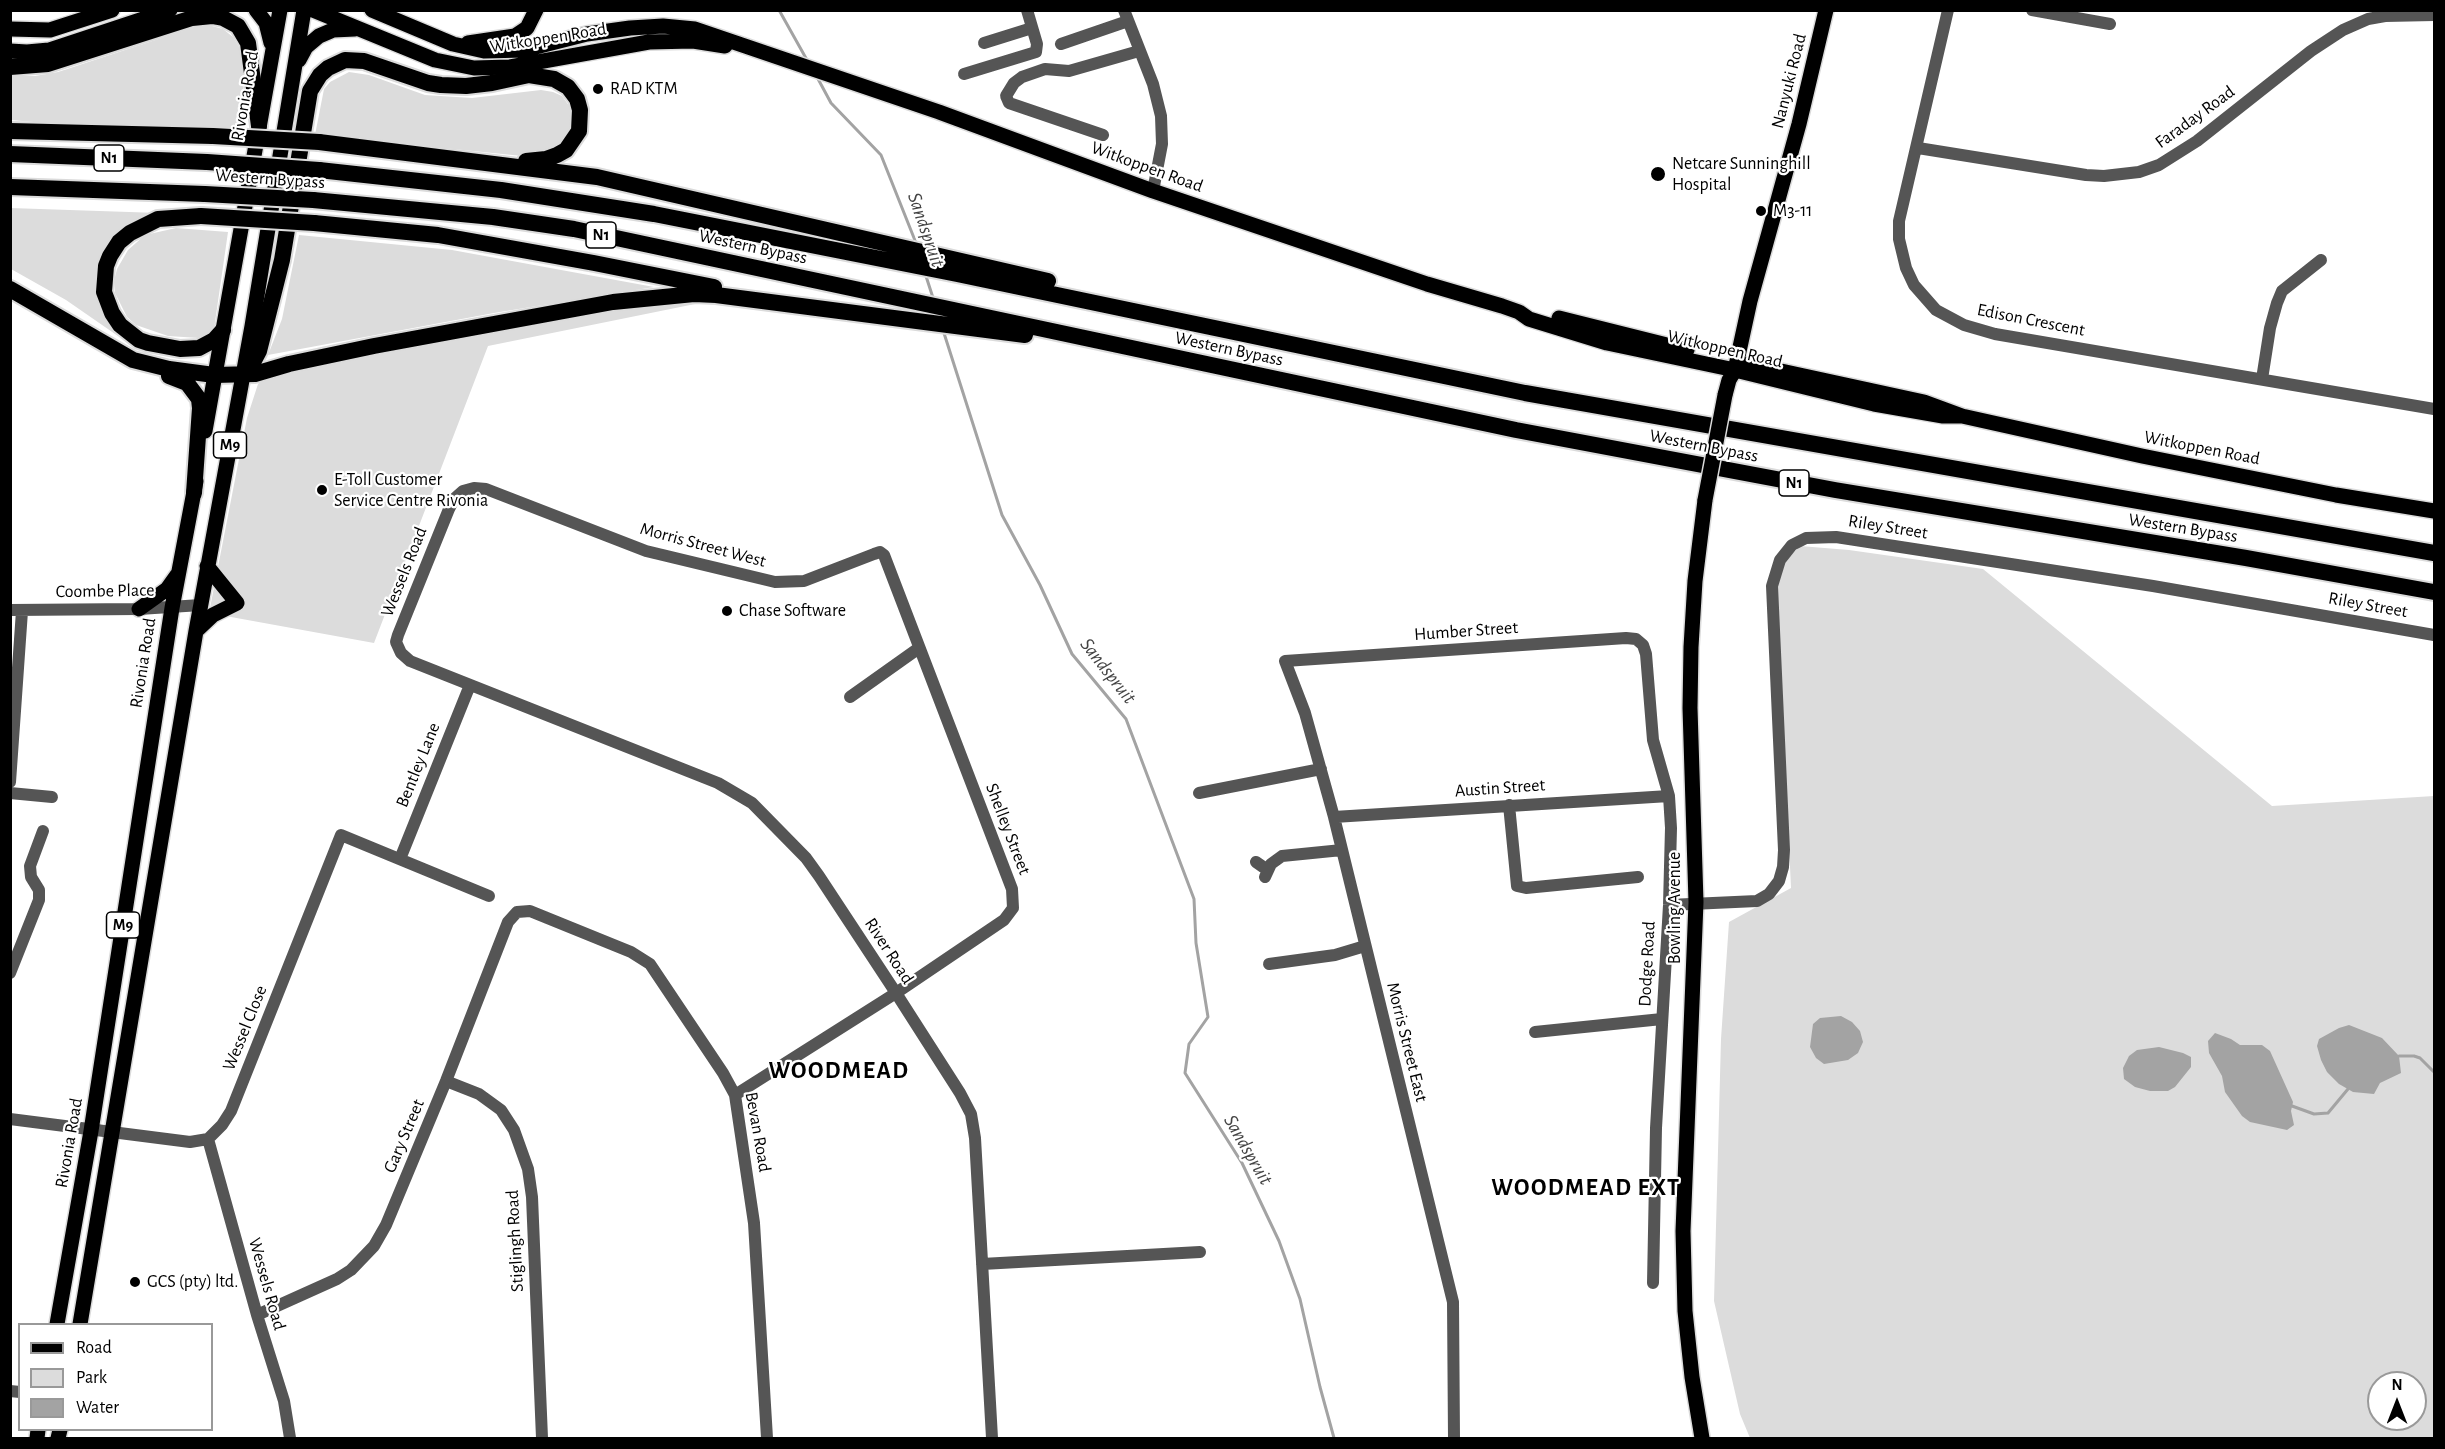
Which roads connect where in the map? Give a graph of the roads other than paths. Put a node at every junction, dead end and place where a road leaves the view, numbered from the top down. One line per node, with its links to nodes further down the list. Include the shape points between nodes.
1 (112, 10): 18 (main road, via 50,30)
2 (170, 10): 23 (main road, via 49,50)
3 (256, 10): 25 (main road, via 266,23)
4 (280, 10): 25 (main road, Rivonia Road / M9)
5 (304, 10): 28 (main road, M9)
6 (313, 10): 19 (main road, Witkoppen Road)
7 (372, 10): 21 (main road, Witkoppen Road)
8 (536, 10): 21 (main road, via 527,28 515,36)
9 (1027, 10): 17 (street)
10 (1818, 10): 45 (main road, Nanyuki Road, via 1760,227)
11 (1826, 10): 45 (main road, Nanyuki Road, via 1799,124)
12 (1948, 10): 33 (street, Edison Crescent)
13 (2032, 10): 16 (street)
14 (2434, 15): 33 (street, Faraday Road, via 2385,16 2343,30 2197,141 2139,172 2086,175)
15 (1126, 16): 22 (street); 24 (street)
16 (2110, 24)
17 (1032, 28): 20 (street); 29 (street, via 1036,52)
18 (10, 29)
19 (364, 30): 26 (main road, Witkoppen Road, via 435,60 483,69 650,42 693,41); 28 (main road, via 340,29 319,36 306,48)
20 (984, 43)
21 (453, 44): 26 (main road, Witkoppen Road, via 484,51 514,51 587,34 663,26 710,33)
22 (1061, 44)
23 (10, 51)
24 (1139, 51): 32 (street, via 1069,71 1045,69 1022,77 1006,96 1009,103); 37 (street, via 1158,102 1162,130)
25 (272, 52): 30 (main road, Rivonia Road / M9)
26 (765, 53): 37 (main road, Witkoppen Road)
27 (10, 67): 30 (highway, via 48,64 192,18 223,18 238,26 246,38)
28 (293, 74): 47 (main road, M9)
29 (964, 74)
30 (259, 126): 43 (main road, Rivonia Road / M9)
31 (10, 131): 35 (highway, bridge, via 320,142)
32 (1103, 135)
33 (1918, 148): 48 (street, Edison Crescent, via 1899,220 1899,239 1914,285 1936,310 1981,331)
34 (10, 154): 38 (highway, Western Bypass / N1, bridge, via 319,170 501,190)
35 (498, 164): 38 (highway, via 597,177); 47 (highway, via 546,159 566,150 579,131 580,121 577,99 568,87 554,79 529,75 466,86 441,85 354,60 328,68 310,91 282,260 259,351)
36 (10, 188): 42 (highway, Western Bypass / N1, bridge, via 313,200 493,217 574,229 885,297)
37 (1154, 191): 45 (main road, Witkoppen Road, via 1519,312 1529,319 1607,343)
38 (875, 250): 54 (highway, Western Bypass / N1, via 1102,294 1172,318 1525,393)
39 (2321, 260): 48 (street, via 2282,291)
40 (10, 290): 44 (highway)
41 (796, 306): 42 (highway, via 885,317); 43 (highway, bridge, via 606,265 383,228 201,216 158,219 119,242 106,266 104,292 120,325 139,340 180,349 199,348); 47 (highway, via 716,295 637,298 374,346)
42 (970, 320): 57 (highway, Western Bypass / N1, via 1836,490)
43 (223, 330): 46 (main road, Rivonia Road / M9)
44 (95, 339): 46 (highway, via 146,364); 51 (highway, via 132,367 180,379 195,391 200,408)
45 (1730, 372): 52 (main road, Witkoppen Road, via 1924,402 1962,416 2177,463); 83 (main road, Bowling Avenue, bridge, via 1705,500 1695,581 1690,688)
46 (214, 375): 47 (highway); 51 (main road, Rivonia Road / M9)
47 (243, 375): 55 (main road, M9)
48 (2262, 379): 49 (street, Edison Crescent)
49 (2434, 410)
50 (486, 489): 53 (street, Morris Street West, via 646,551 775,582 804,581); 67 (street, Wessels Road, via 468,489 454,499 396,642 410,661)
51 (194, 493): 56 (main road, Rivonia Road / M9)
52 (2434, 511)
53 (880, 552): 64 (street, Shelley Street)
54 (2434, 553)
55 (207, 566): 58 (main road, M9); 62 (main road, via 237,603 213,615)
56 (179, 572): 59 (main road, Rivonia Road / M9); 60 (main road, via 167,589)
57 (2434, 592)
58 (201, 605): 59 (street, Coombe Place); 62 (main road, M9)
59 (172, 608): 60 (street, Coombe Place); 95 (main road, Rivonia Road / M9)
60 (139, 609): 61 (street, Coombe Place)
61 (16, 611): 70 (street)
62 (196, 631): 96 (main road, M9)
63 (2434, 635): 83 (street, Riley Street, via 2141,584 1836,537 1806,538 1792,545 1780,560 1773,586 1784,850 1779,881 1757,901)
64 (919, 648): 68 (street); 89 (street, Shelley Street, via 1014,900 1004,920)
65 (1645, 650): 66 (street, Humber Street, via 1640,641 1626,638); 73 (street, Dodge Road, via 1653,740)
66 (1284, 661): 69 (street, Morris Street East, via 1305,713)
67 (470, 685): 79 (street, Bentley Lane); 89 (street, River Road, via 718,783 752,803 806,858)
68 (850, 697)
69 (1321, 769): 72 (street); 76 (street, Morris Street East)
70 (10, 782)
71 (10, 793): 74 (street)
72 (1199, 793)
73 (1669, 796): 75 (street, Austin Street); 84 (street, Dodge Road)
74 (52, 797)
75 (1509, 805): 76 (street, Austin Street); 81 (street, via 1517,886)
76 (1334, 817): 78 (street, Morris Street East)
77 (43, 831): 88 (street, via 30,866 39,900)
78 (1342, 850): 80 (street, via 1282,856); 86 (street, Morris Street East)
79 (400, 859): 82 (street); 97 (street, Wessel Close, via 342,835 231,1111)
80 (1263, 869)
81 (1638, 877)
82 (489, 896)
83 (1696, 902): 84 (street, Riley Street); 109 (main road, Bowling Avenue, via 1683,1276)
84 (1669, 905): 90 (street, Dodge Road)
85 (517, 912): 92 (street, Gary Street, via 508,922); 93 (street, Bevan Road, via 537,913 631,952 650,964)
86 (1365, 946): 87 (street, via 1335,955); 108 (street, Morris Street East, via 1453,1302)
87 (1269, 964)
88 (10, 973)
89 (896, 993): 93 (street, Shelley Street); 99 (street, River Road, via 971,1114)
90 (1662, 1019): 91 (street); 100 (street, Dodge Road)
91 (1535, 1032)
92 (446, 1081): 101 (street, Gary Street, via 374,1246 338,1279); 105 (street, Stiglingh Road, via 479,1094 501,1110 514,1130 528,1168)
93 (735, 1095): 106 (street, Bevan Road, via 754,1223)
94 (10, 1119): 95 (street)
95 (91, 1131): 96 (street); 102 (main road, Rivonia Road / M9)
96 (113, 1134): 97 (street, via 190,1142); 103 (main road, M9)
97 (208, 1138): 101 (street, Wessels Road)
98 (1200, 1252): 99 (street)
99 (982, 1264): 107 (street, River Road)
100 (1653, 1283)
101 (257, 1315): 104 (street, Wessels Road, via 284,1401)
102 (57, 1323)
103 (80, 1323)
104 (291, 1438)
105 (542, 1438)
106 (767, 1438)
107 (992, 1438)
108 (1454, 1438)
109 (1698, 1438)

